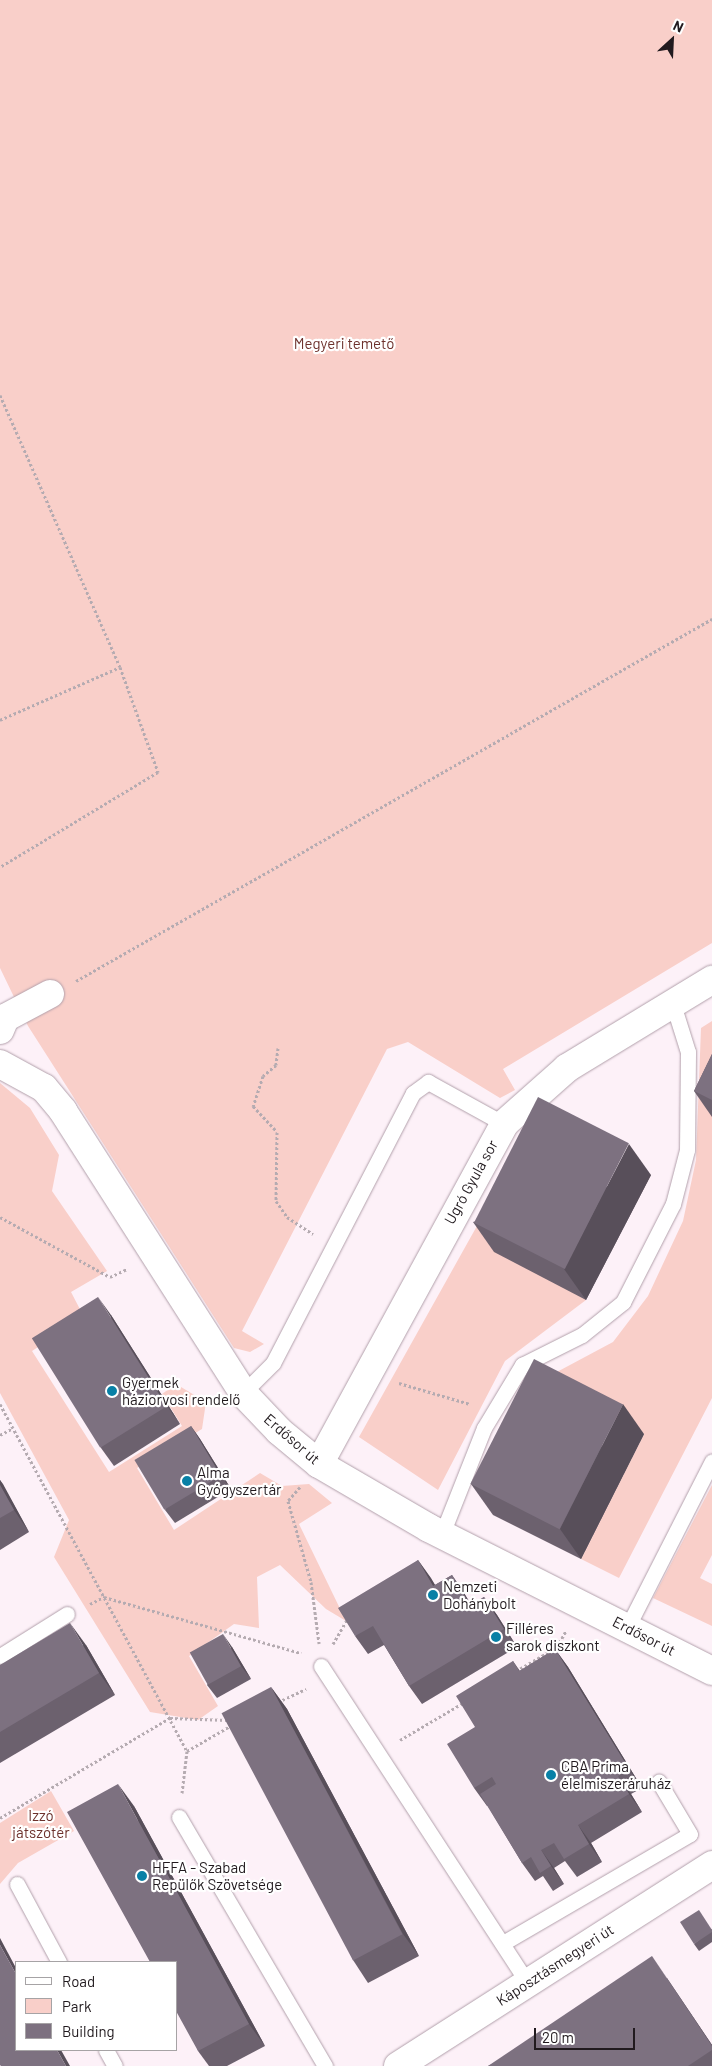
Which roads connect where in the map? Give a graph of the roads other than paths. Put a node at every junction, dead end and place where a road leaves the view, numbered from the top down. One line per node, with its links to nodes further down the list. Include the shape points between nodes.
1 (712, 980): 3 (street, Ugró Gyula sor)
2 (50, 994): 4 (street, via 5,1018)
3 (673, 1004): 6 (street, Ugró Gyula sor, via 567,1068); 10 (lane, via 688,1052 687,1150 673,1204 623,1302 582,1335 522,1365 493,1414)
4 (0, 1030)
5 (0, 1064): 7 (street, Erdősor út, via 44,1088 63,1111 152,1256)
6 (504, 1124): 7 (lane, via 428,1082 413,1093 273,1363); 9 (street, Ugró Gyula sor)
7 (243, 1393): 9 (street, Erdősor út, via 278,1431)
8 (712, 1460): 12 (lane)
9 (319, 1464): 10 (street, Erdősor út)
10 (442, 1534): 12 (street, Erdősor út)
11 (67, 1614): 13 (lane)
12 (627, 1628): 15 (street, Erdősor út)
13 (0, 1656)
14 (321, 1666): 20 (lane)
15 (712, 1671)
16 (660, 1782): 20 (lane, via 690,1834)
17 (179, 1817): 25 (lane)
18 (712, 1865): 22 (street, Káposztásmegyeri út)
19 (17, 1884): 21 (lane)
20 (503, 1943): 22 (lane)
21 (58, 1961)
22 (528, 1982): 26 (street, Káposztásmegyeri út)
23 (107, 2051): 24 (lane)
24 (115, 2066)
25 (325, 2066)
26 (398, 2066)

